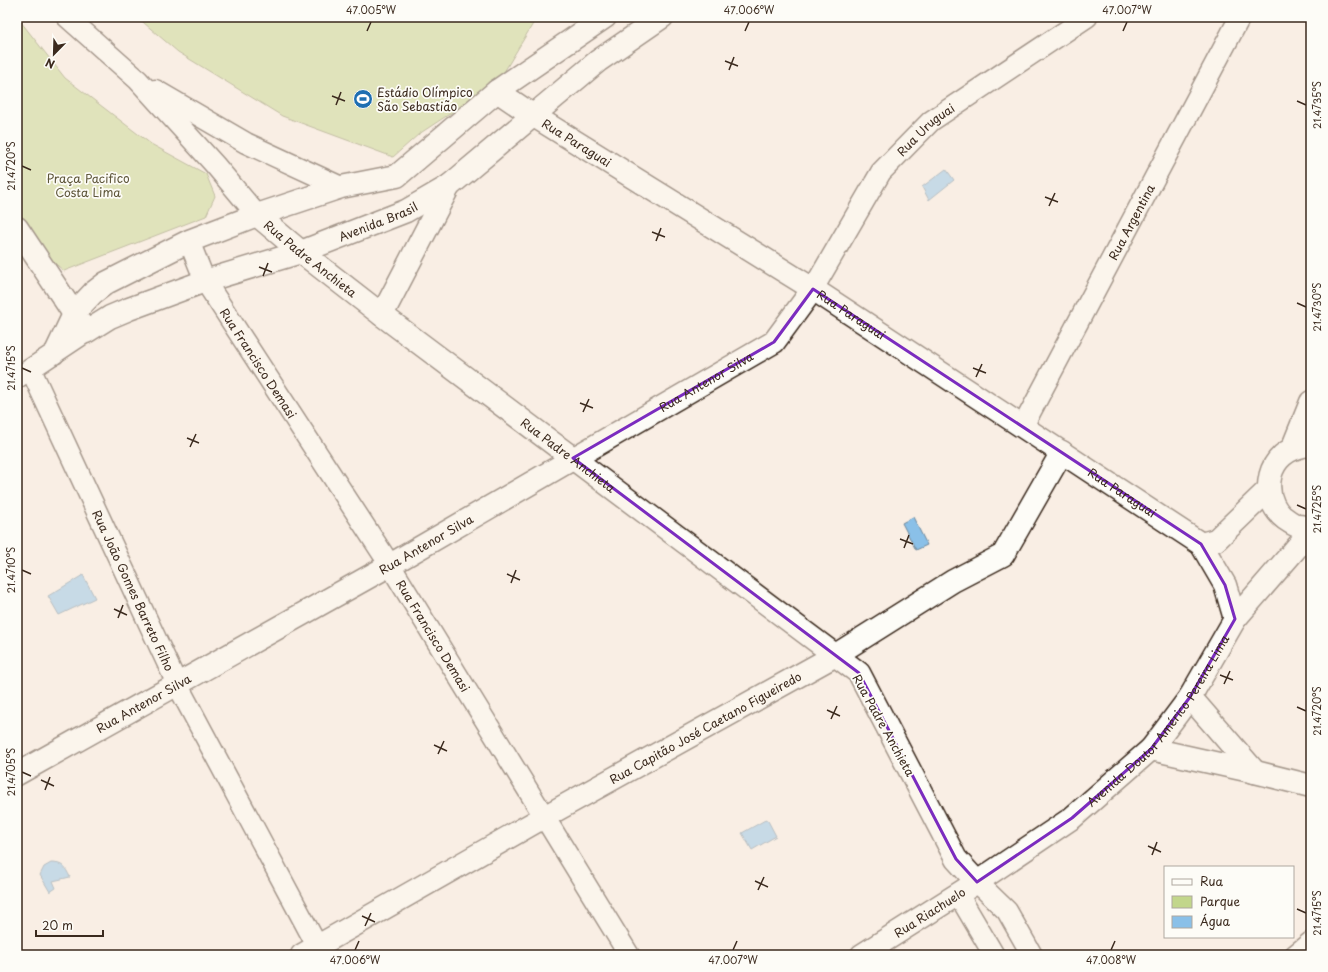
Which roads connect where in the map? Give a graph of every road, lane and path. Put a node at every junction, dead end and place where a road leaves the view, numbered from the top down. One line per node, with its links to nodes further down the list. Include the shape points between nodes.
1 (67, 17): 6 (street, Rua Padre Anchieta)
2 (605, 17): 7 (main road, Avenida Brasil)
3 (662, 17): 8 (main road, Avenida Brasil, via 598,61)
4 (1087, 17): 16 (street, Rua Uruguai, via 931,121 881,172)
5 (1240, 17): 23 (street, Rua Argentina)
6 (138, 80): 10 (street, Rua Padre Anchieta, via 246,143); 11 (street, Rua Padre Anchieta)
7 (497, 92): 8 (main road, Rua Paraguai); 10 (main road, Avenida Brasil, via 397,176)
8 (534, 116): 9 (main road, Avenida Brasil); 16 (main road, Rua Paraguai)
9 (449, 186): 14 (main road, Avenida Brasil, via 406,211); 18 (main road)
10 (341, 187): 11 (main road, Avenida Brasil)
11 (257, 215): 13 (main road, Avenida Brasil); 14 (main road, Rua Padre Anchieta)
12 (17, 228): 17 (main road)
13 (189, 241): 15 (street, Rua Francisco Demasi); 17 (main road, Avenida Brasil, via 106,283)
14 (301, 252): 15 (main road, Avenida Brasil); 18 (main road, Rua Padre Anchieta)
15 (205, 281): 19 (main road, Avenida Brasil, via 110,317); 31 (street, Rua Francisco Demasi)
16 (813, 289): 23 (main road, Rua Paraguai); 26 (main road, Rua Antenor Silva, via 774,342)
17 (73, 314): 19 (main road); 20 (street, Avenida Brasil)
18 (382, 315): 26 (main road, Rua Padre Anchieta)
19 (86, 332): 20 (street, Avenida Brasil)
20 (54, 354): 21 (street, Avenida Brasil)
21 (24, 374): 34 (street, Rua João Gomes Barreto Filho)
22 (1311, 402): 24 (main road)
23 (1023, 426): 25 (main road, Rua Paraguai)
24 (1301, 447): 27 (main road, via 1279,459 1271,473)
25 (1062, 452): 30 (main road, Rua Paraguai); 33 (main road, Rua Capitão José Caetano Figueiredo, via 1003,555 953,581)
26 (573, 458): 31 (main road, Rua Antenor Silva); 33 (main road, Rua Padre Anchieta)
27 (1269, 489): 28 (main road, via 1273,505 1283,518 1297,526); 30 (main road, via 1216,540)
28 (1311, 528)
29 (1311, 531): 32 (main road, Avenida Doutor Américo Pereira Lima)
30 (1201, 544): 32 (main road, Rua Paraguai, via 1225,585)
31 (390, 565): 34 (main road, Rua Antenor Silva); 40 (street, Rua Francisco Demasi)
32 (1235, 619): 35 (main road, Avenida Doutor Américo Pereira Lima)
33 (834, 656): 40 (main road, Rua Capitão José Caetano Figueiredo); 41 (main road, Rua Padre Anchieta, via 859,673)
34 (177, 684): 38 (main road, Rua Antenor Silva); 45 (street, Rua João Gomes Barreto Filho)
35 (1190, 697): 36 (main road, Avenida Doutor Américo Pereira Lima); 37 (main road)
36 (1151, 749): 37 (main road); 42 (main road, Avenida Doutor Américo Pereira Lima, via 1072,818)
37 (1255, 772): 39 (main road)
38 (17, 774)
39 (1311, 786)
40 (544, 817): 45 (main road, Rua Capitão José Caetano Figueiredo); 46 (street, Rua Francisco Demasi)
41 (956, 859): 42 (main road, Rua Padre Anchieta); 43 (main road, Rua Padre Anchieta)
42 (977, 882): 43 (main road, Rua Riachuelo); 49 (street, via 1007,911)
43 (958, 894): 47 (main road, Rua Riachuelo); 48 (street)
44 (1311, 942): 50 (street)
45 (314, 952)
46 (629, 955)
47 (862, 955)
48 (994, 955)
49 (1032, 955)
50 (1294, 955)

